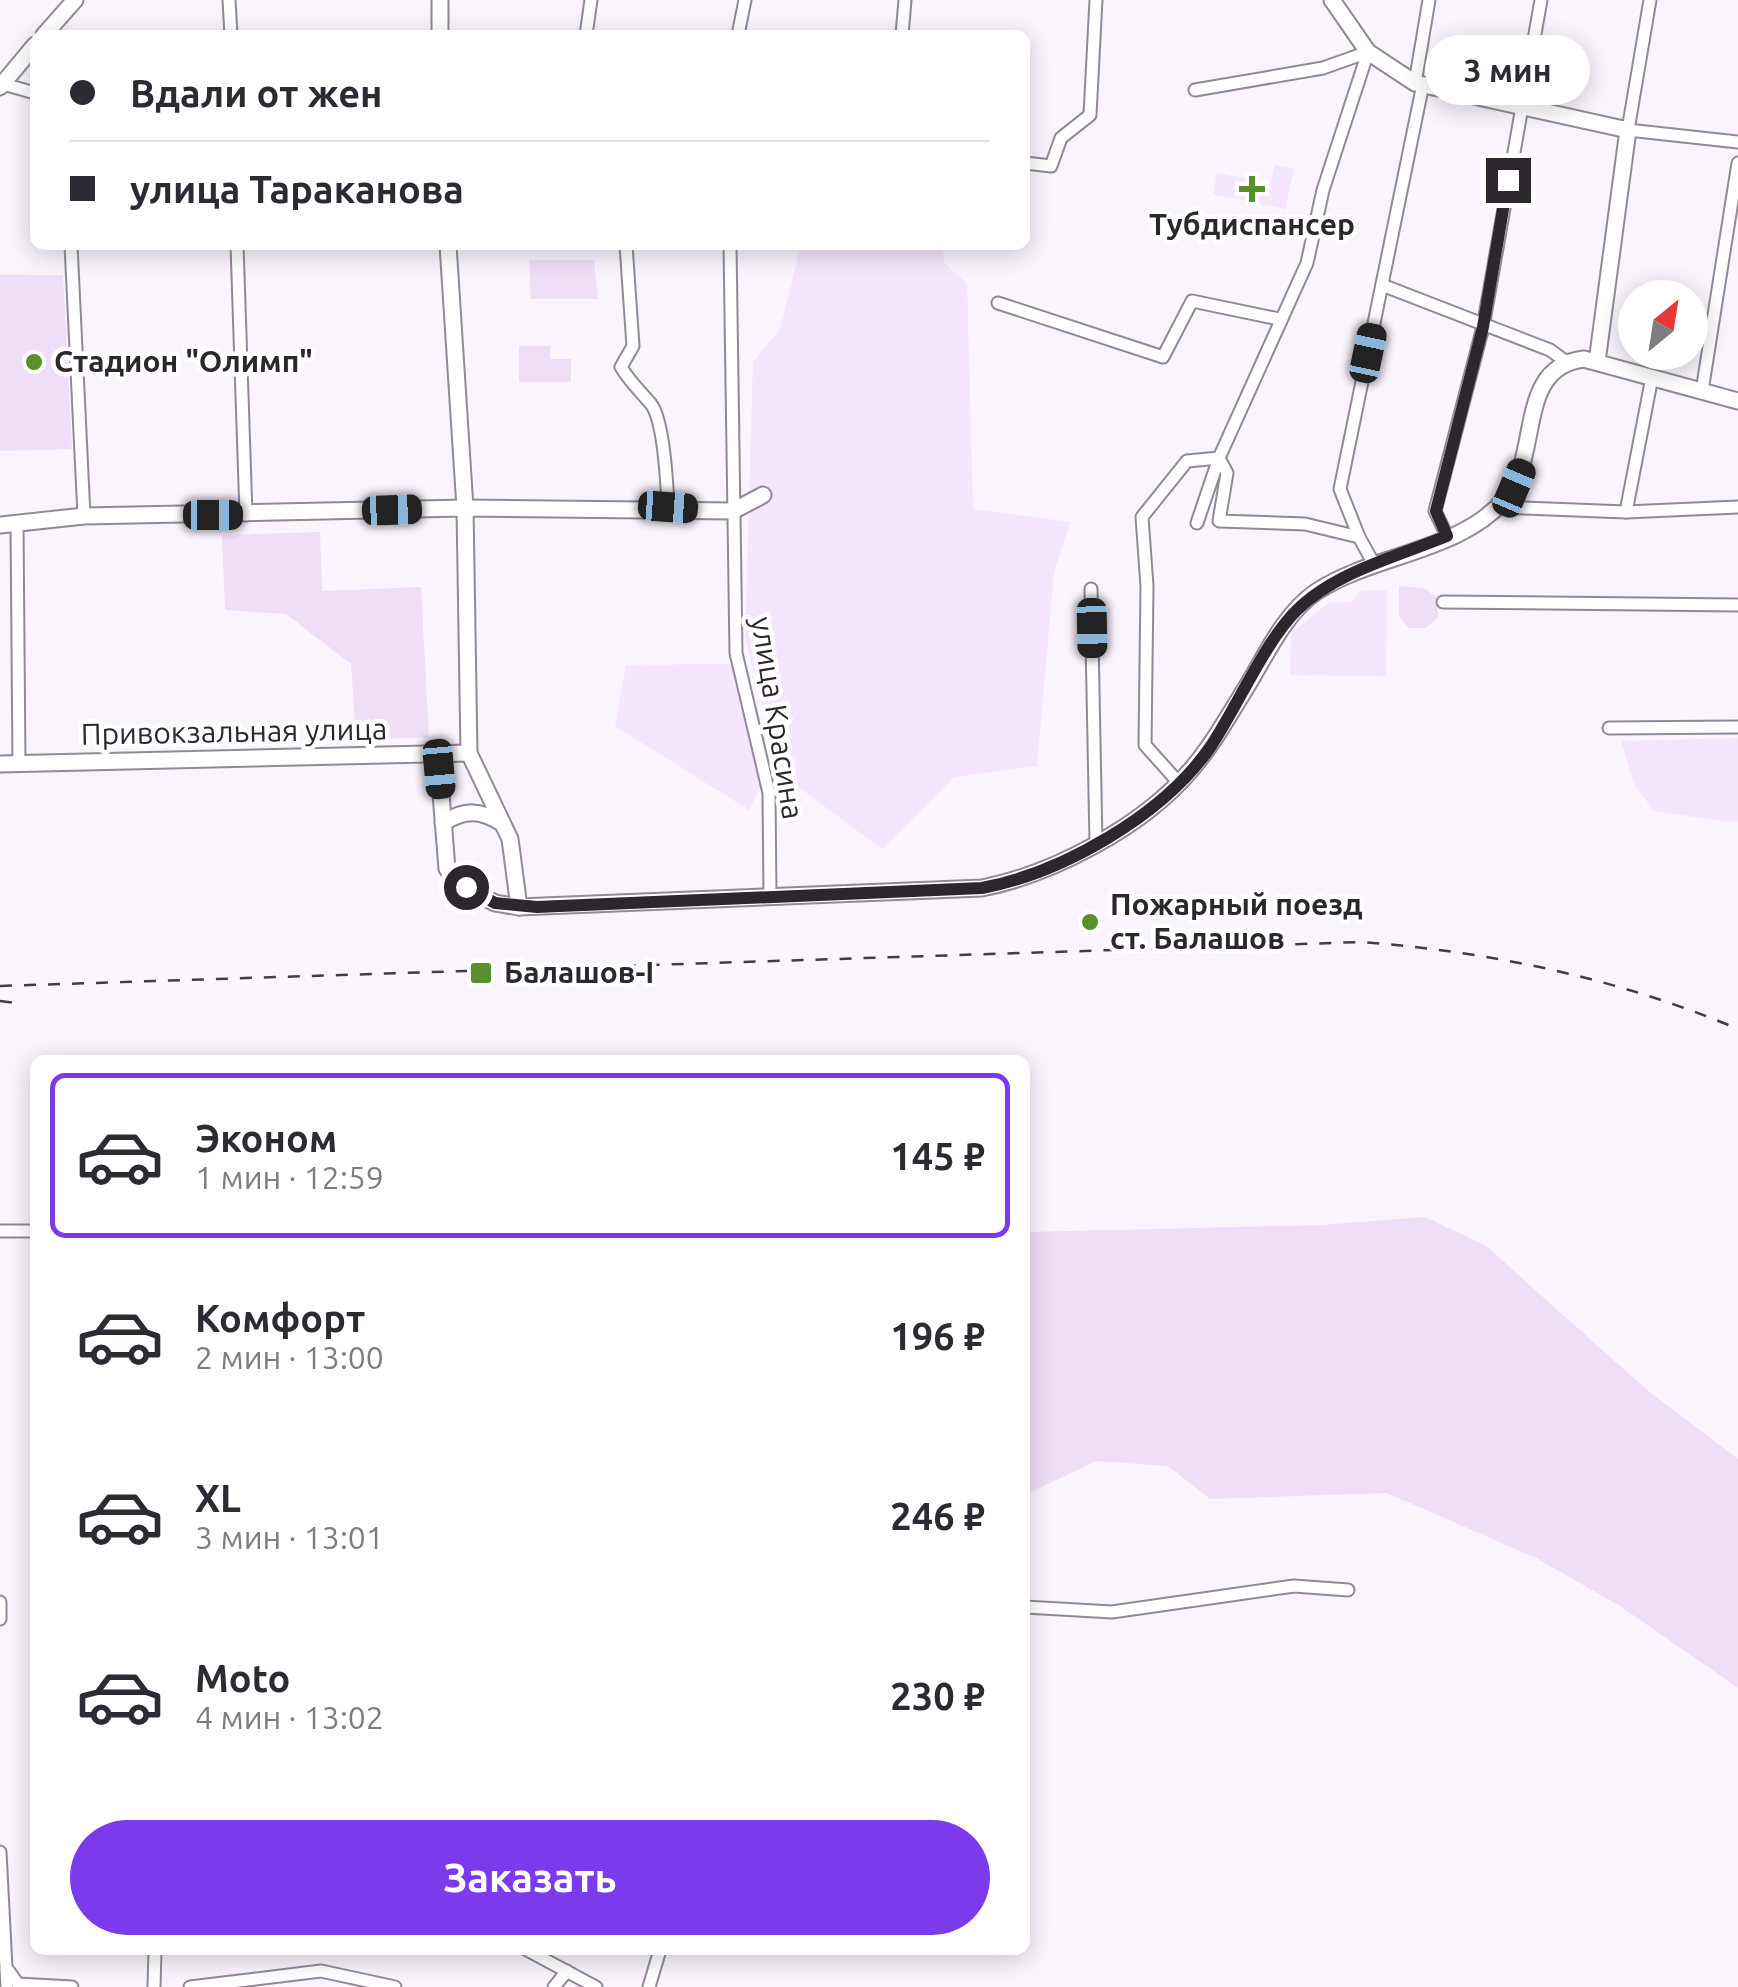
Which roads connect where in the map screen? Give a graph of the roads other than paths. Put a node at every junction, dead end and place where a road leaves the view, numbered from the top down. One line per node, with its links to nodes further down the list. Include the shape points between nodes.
1 (75, 0): 12 (main road)
2 (229, 0): 13 (street)
3 (440, 0): 14 (main road)
4 (591, 0): 15 (street)
5 (745, 0): 16 (street)
6 (906, 0): 17 (street)
7 (1096, 0): 28 (street, via 1090,115 1061,138 1051,166)
8 (1332, 0): 19 (main road)
9 (1429, 0): 20 (street)
10 (1541, 0): 24 (street)
11 (1650, 0): 25 (street)
12 (48, 30)
13 (230, 30)
14 (440, 30)
15 (587, 30)
16 (739, 30)
17 (903, 30)
18 (30, 51): 21 (main road)
19 (1368, 52): 20 (main road); 22 (street, via 1323,68); 36 (street, via 1307,262)
20 (1419, 83): 24 (main road); 34 (street)
21 (1, 86): 23 (street)
22 (1196, 90)
23 (30, 92)
24 (1520, 106): 25 (main road); 37 (street)
25 (1628, 130): 26 (street); 39 (main road)
26 (1738, 142)
27 (1738, 163): 41 (street)
28 (1030, 164)
29 (71, 250): 52 (street)
30 (238, 250): 51 (street)
31 (448, 250): 48 (main road)
32 (626, 250): 46 (street, via 633,346 621,367 653,406)
33 (730, 250): 49 (street, улица Красина)
34 (1382, 285): 37 (street); 56 (street, via 1340,489)
35 (998, 303): 36 (street, via 1163,357 1192,300)
36 (1279, 319): 43 (street)
37 (1483, 327): 38 (street); 55 (street, via 1436,511)
38 (1565, 361): 39 (main road); 47 (main road, via 1549,371 1540,390 1522,468)
39 (1597, 362): 40 (main road)
40 (1652, 378): 41 (main road); 50 (street)
41 (1702, 391): 42 (main road)
42 (1738, 401)
43 (1219, 458): 53 (street); 56 (street, via 1227,474 1219,521 1305,524); 67 (street, via 1187,461 1142,517 1145,744)
44 (762, 495): 49 (main road)
45 (1738, 506): 50 (street)
46 (668, 507): 48 (main road); 49 (main road)
47 (1498, 507): 50 (street); 55 (main road)
48 (464, 508): 51 (main road); 63 (main road)
49 (733, 511): 71 (street, улица Красина, via 736,653 769,793)
50 (1626, 512)
51 (246, 515): 52 (main road)
52 (84, 516): 54 (main road)
53 (1197, 523)
54 (8, 525): 66 (street)
55 (1447, 536): 57 (main road)
56 (1359, 537): 57 (street)
57 (1374, 566): 67 (main road, via 1316,592 1293,612 1209,748)
58 (1091, 589): 70 (street)
59 (1443, 602): 60 (street)
60 (1738, 605)
61 (1738, 727): 62 (street)
62 (1610, 728)
63 (469, 753): 64 (main road, Привокзальная улица); 69 (main road)
64 (430, 756): 66 (main road, Привокзальная улица); 68 (main road, via 439,769)
65 (0, 764): 66 (main road, Привокзальная улица)
66 (19, 764)
67 (1179, 783): 70 (main road)
68 (443, 823): 69 (main road, via 460,812 484,813); 72 (main road, via 444,855 457,882 495,903)
69 (502, 824): 72 (main road)
70 (1096, 843): 71 (main road, via 1061,866 982,888)
71 (770, 898): 72 (main road)
72 (519, 906)
73 (0, 1230): 74 (street)
74 (30, 1231)
75 (1348, 1590): 77 (street, via 1294,1586 1112,1612)
76 (0, 1602): 78 (street)
77 (1030, 1607)
78 (0, 1619)
79 (0, 1852): 83 (street)
80 (155, 1955): 87 (street)
81 (537, 1955): 84 (street)
82 (659, 1955): 92 (street)
83 (4, 1968): 85 (street); 86 (street, via 18,1984)
84 (567, 1971): 90 (street); 91 (street)
85 (7, 1987)
86 (72, 1987)
87 (154, 1987)
88 (190, 1987): 89 (street, via 322,1972)
89 (395, 1987)
90 (554, 1987)
91 (596, 1987)
92 (649, 1987)

